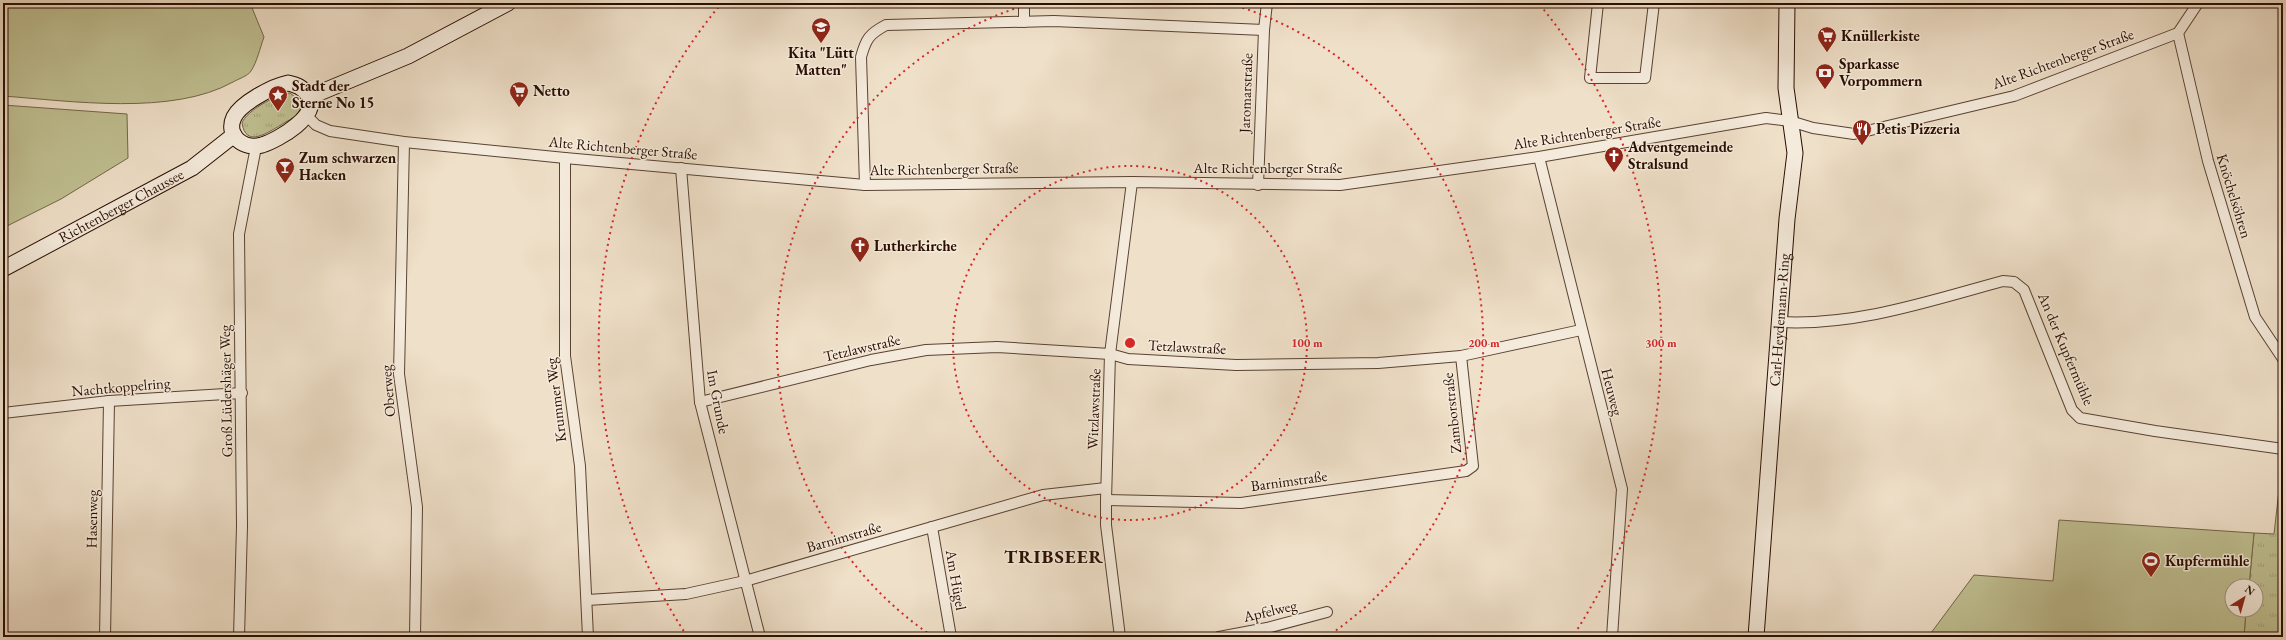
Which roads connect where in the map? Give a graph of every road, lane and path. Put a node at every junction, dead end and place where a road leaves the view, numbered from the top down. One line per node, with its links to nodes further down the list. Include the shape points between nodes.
1 (508, 3): 11 (street, via 408,56)
2 (1024, 3): 8 (street)
3 (1267, 3): 9 (street, Jaromarstraße)
4 (1598, 3): 5 (street, via 1590,78 1645,78)
5 (1654, 3)
6 (1786, 3): 13 (street, Carl-Heydemann-Ring, via 1786,88)
7 (2198, 3): 10 (street)
8 (1024, 22): 9 (street); 21 (street, via 886,25 872,32 861,57)
9 (1264, 30): 22 (street, Jaromarstraße)
10 (2178, 33): 13 (street, Alte Richtenberger Straße, via 2014,96 1854,134 1813,128); 28 (street, Knöchelsöhren, via 2208,161 2255,317)
11 (310, 99): 12 (street); 14 (street, via 296,84 275,87 241,107 234,117)
12 (307, 116): 15 (street, Alte Richtenberger Straße, via 316,125 330,131); 16 (street, via 278,136)
13 (1790, 121): 17 (street, Alte Richtenberger Straße, via 1766,118); 24 (street, Carl-Heydemann-Ring, via 1795,153 1787,219)
14 (234, 135): 16 (street, via 239,142); 23 (street, Richtenberger Chaussee, via 192,168)
15 (404, 142): 18 (street, Alte Richtenberger Straße); 43 (street, Oberweg, via 399,374 417,507)
16 (256, 147): 29 (street, Groß Lüdershäger Weg, via 239,234)
17 (1539, 157): 22 (street, Alte Richtenberger Straße, via 1340,185); 25 (street, Heuweg)
18 (565, 158): 19 (street, Alte Richtenberger Straße); 39 (street, Krummer Weg, via 565,356 580,466)
19 (680, 168): 21 (street, Alte Richtenberger Straße); 31 (street, Im Grunde)
20 (1132, 182): 21 (street, Alte Richtenberger Straße); 22 (street, Alte Richtenberger Straße); 26 (street, Witzlawstraße)
21 (865, 185)
22 (1258, 185)
23 (3, 269)
24 (1780, 322): 33 (street, An der Kupfermühle, via 1815,323 1873,316 2003,281 2014,282 2024,290 2072,410 2080,418 2155,432); 50 (street, Carl-Heydemann-Ring)
25 (1581, 330): 27 (street, Tetzlawstraße); 49 (street, Heuweg, via 1622,489)
26 (1110, 354): 27 (street, Tetzlawstraße, via 1128,359 1236,365 1378,363); 31 (street, Tetzlawstraße, via 997,347 926,350 871,360); 35 (street, Witzlawstraße)
27 (1461, 356): 34 (street, Zamborstraße)
28 (2283, 359)
29 (242, 392): 30 (street, Nachtkoppelring); 42 (street, Groß Lüdershäger Weg)
30 (110, 401): 32 (street, Nachtkoppelring); 41 (street, Hasenweg)
31 (700, 402): 38 (street, Im Grunde)
32 (3, 413)
33 (2283, 449)
34 (1473, 466): 36 (street, Barnimstraße, via 1466,471 1241,503)
35 (1106, 488): 36 (street, Witzlawstraße); 37 (street, Barnimstraße, via 1043,495)
36 (1106, 500): 47 (street, Witzlawstraße, via 1106,525)
37 (932, 527): 38 (street, Barnimstraße); 46 (street, Am Hügel)
38 (745, 581): 39 (street, Barnimstraße, via 686,594); 45 (street, Im Grunde)
39 (586, 600): 44 (street, Krummer Weg)
40 (1327, 612): 48 (street, Apfelweg, via 1267,628)
41 (105, 637)
42 (239, 637)
43 (414, 637)
44 (588, 637)
45 (760, 637)
46 (951, 637)
47 (1120, 637)
48 (1218, 637)
49 (1612, 637)
50 (1756, 637)

